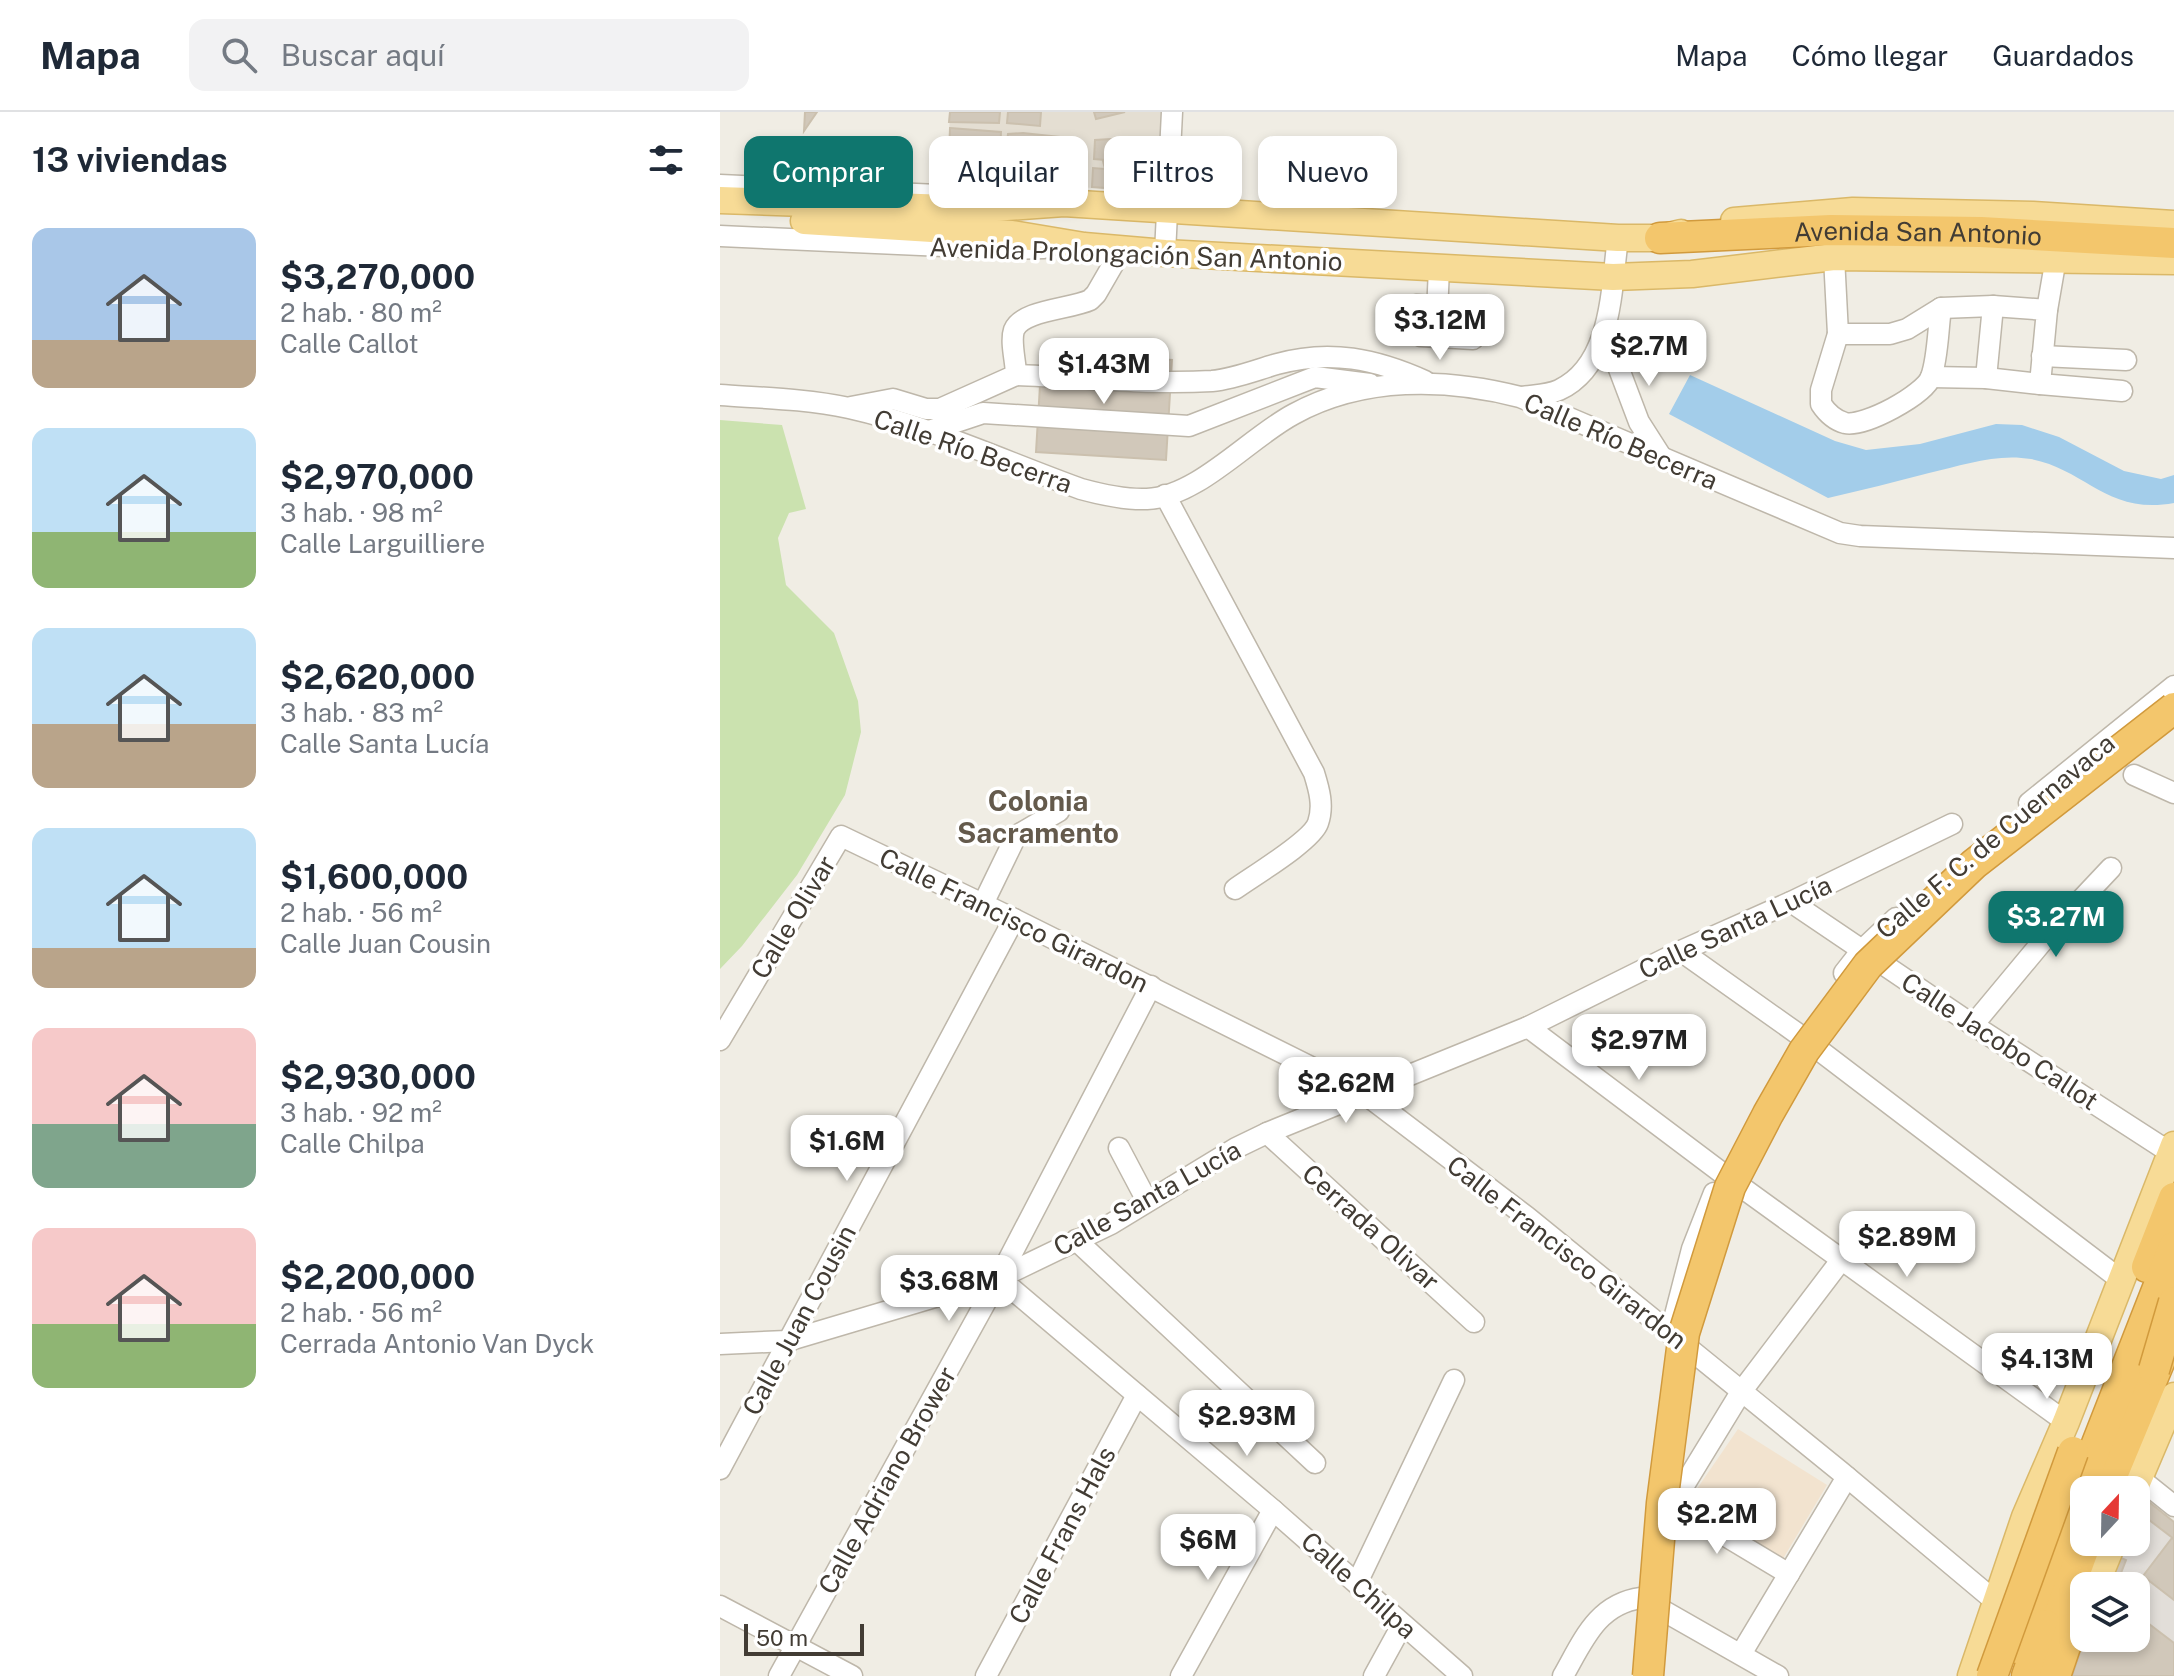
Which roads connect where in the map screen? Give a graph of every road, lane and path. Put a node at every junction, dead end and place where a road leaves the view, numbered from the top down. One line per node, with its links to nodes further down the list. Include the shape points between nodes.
1 (1172, 112): 9 (street)
2 (720, 185): 3 (street, Avenida Prolongación San Antonio)
3 (929, 193)
4 (720, 200): 6 (main road)
5 (1088, 205): 9 (main road, Avenida Prolongación San Antonio)
6 (929, 207)
7 (949, 208): 8 (main road)
8 (992, 208)
9 (1167, 211): 13 (main road, Avenida Prolongación San Antonio); 19 (street)
10 (720, 217): 17 (main road, via 1012,234)
11 (2174, 224): 14 (main road, Avenida Prolongación San Antonio, via 1853,211 1721,222)
12 (720, 236): 17 (street, Avenida Prolongación San Antonio, via 1010,249)
13 (1618, 238): 14 (main road, Avenida Prolongación San Antonio); 23 (street)
14 (1660, 238): 16 (highway, Avenida San Antonio)
15 (2174, 243): 16 (highway, Avenida San Antonio, via 1981,232)
16 (1832, 244): 20 (main road, Avenida Prolongación San Antonio); 23 (main road, Avenida Prolongación San Antonio, via 1692,274); 31 (street)
17 (1084, 246): 18 (main road, Avenida Prolongación San Antonio)
18 (1122, 249): 19 (main road, Avenida Prolongación San Antonio); 35 (street, via 1090,300 1020,322 1013,332)
19 (1165, 253): 22 (main road, Avenida Prolongación San Antonio)
20 (2056, 258): 21 (main road, Avenida Prolongación San Antonio); 29 (street)
21 (2174, 261)
22 (1439, 268): 23 (main road, Avenida Prolongación San Antonio); 25 (street)
23 (1613, 277): 30 (street)
24 (1416, 305): 25 (street)
25 (1438, 306): 27 (street); 32 (street, via 1429,336)
26 (1993, 306): 28 (street); 29 (street); 37 (street)
27 (1475, 308)
28 (1941, 308): 31 (street, via 1890,334); 36 (street)
29 (2047, 310): 33 (street)
30 (1605, 332): 43 (street, via 1588,364 1567,385 1548,394); 46 (street, via 1639,422)
31 (1838, 334): 36 (street, via 1821,390 1821,404 1830,416 1846,423 1863,422 1911,398)
32 (1473, 339)
33 (2042, 356): 34 (street); 39 (street)
34 (2126, 360)
35 (1016, 375): 38 (street, via 1187,382 1312,358 1352,358 1390,365); 44 (street, via 940,409 893,399)
36 (1931, 377): 37 (street)
37 (1986, 378): 39 (street)
38 (1430, 383): 40 (street, Calle Río Becerra); 43 (street, Calle Río Becerra, via 1477,386)
39 (2040, 384): 41 (street)
40 (1378, 386): 45 (street, via 1315,377 1189,426 983,413); 47 (street, Calle Río Becerra, via 1293,414 1218,467)
41 (2122, 391)
42 (720, 395): 44 (street, Calle Río Becerra)
43 (1520, 397): 46 (street, Calle Río Becerra)
44 (846, 408): 45 (street, Calle Río Becerra)
45 (926, 432): 47 (street, Calle Río Becerra, via 1081,489 1114,497)
46 (1662, 458): 48 (street, Calle Río Becerra, via 1850,535)
47 (1165, 495): 57 (street, via 1314,773 1321,797 1318,825 1299,845)
48 (2174, 548)
49 (2174, 686): 61 (street, Calle F. C. de Cuernavaca, via 1967,853)
50 (2174, 708): 122 (highway, bridge, via 1974,864 1868,965 1804,1051 1768,1114 1730,1187 1684,1333 1662,1503)
51 (2134, 775): 52 (street)
52 (2174, 793)
53 (1059, 811): 59 (street, via 1016,836)
54 (1952, 824): 58 (street, Calle Santa Lucía)
55 (841, 836): 59 (street, Calle Francisco Girardon); 67 (street, Calle Olivar)
56 (2111, 868): 64 (street)
57 (1235, 889)
58 (1791, 902): 61 (street, Calle Jacobo Callot); 62 (street, Calle Santa Lucía)
59 (983, 904): 60 (street, Calle Francisco Girardon)
60 (1014, 919): 63 (street, Calle Francisco Girardon); 84 (street, Calle Juan Cousin)
61 (1862, 950): 64 (street, Calle Jacobo Callot); 66 (street, Calle F. C. de Cuernavaca)
62 (1681, 951): 65 (street, Calle Santa Lucía); 66 (street)
63 (1151, 986): 68 (street, Calle Francisco Girardon); 78 (street, Calle Adriano Brower)
64 (1973, 1025): 71 (street, Calle Jacobo Callot)
65 (1528, 1027): 68 (street, Calle Santa Lucía); 72 (street)
66 (1798, 1034): 72 (street, Calle F. C. de Cuernavaca); 79 (street)
67 (720, 1040)
68 (1365, 1094): 69 (street, Calle Santa Lucía); 83 (street, Calle Francisco Girardon)
69 (1267, 1133): 74 (street, Calle Santa Lucía); 81 (street, Cerrada Olivar)
70 (1119, 1148): 74 (street)
71 (2172, 1149): 79 (main road)
72 (1722, 1173): 77 (street); 83 (street, Calle F. C. de Cuernavaca, via 1692,1249)
73 (2174, 1198): 126 (highway, bridge, via 2073,1452)
74 (1147, 1201): 75 (street, Calle Santa Lucía)
75 (1076, 1240): 78 (street, Calle Santa Lucía); 92 (street)
76 (2174, 1247): 109 (highway)
77 (1842, 1259): 88 (street); 91 (street)
78 (999, 1278): 84 (street, Calle Santa Lucía); 89 (street, Calle Chilpa); 111 (street, Calle Adriano Brower)
79 (2121, 1280): 91 (main road)
80 (2174, 1304): 86 (highway, bridge); 94 (highway)
81 (1474, 1322)
82 (2174, 1330): 86 (highway, bridge)
83 (1670, 1333): 88 (street, Calle Francisco Girardon); 106 (street, Calle F. C. de Cuernavaca)
84 (787, 1341): 85 (street, Calle Santa Lucía); 93 (street, Calle Juan Cousin)
85 (720, 1344)
86 (2154, 1370): 95 (highway)
87 (1454, 1380): 105 (street)
88 (1741, 1392): 97 (street, Calle Francisco Girardon); 104 (street, via 1683,1487 1681,1502 1689,1514)
89 (1137, 1395): 100 (street, Calle Chilpa); 116 (street, Calle Frans Hals)
90 (2174, 1396): 96 (main road)
91 (2066, 1422): 107 (main road)
92 (1315, 1463)
93 (720, 1469)
94 (2101, 1476)
95 (2112, 1476)
96 (2139, 1476)
97 (1847, 1477): 104 (street); 107 (street, Calle Francisco Girardon)
98 (2150, 1492): 99 (street)
99 (2174, 1506)
100 (1273, 1510): 105 (street, Calle Chilpa); 117 (street)
101 (2071, 1556): 128 (highway)
102 (2083, 1556): 129 (highway)
103 (2086, 1556): 130 (highway, via 2077,1610)
104 (1789, 1574): 113 (street)
105 (1357, 1583): 110 (street, Calle Chilpa)
106 (1641, 1598): 113 (street); 120 (street, via 1608,1609 1591,1626); 121 (street, Calle F. C. de Cuernavaca)
107 (1995, 1601): 124 (main road)
108 (720, 1606): 111 (street)
109 (2029, 1618): 125 (highway); 127 (highway)
110 (1402, 1625): 118 (street); 119 (street, Calle Chilpa)
111 (795, 1647): 114 (street, Calle Adriano Brower); 115 (street)
112 (2072, 1652): 131 (main road)
113 (1741, 1654): 123 (street)
114 (779, 1676)
115 (852, 1676)
116 (986, 1676)
117 (1181, 1676)
118 (1374, 1676)
119 (1462, 1676)
120 (1563, 1676)
121 (1633, 1676)
122 (1648, 1676)
123 (1778, 1676)
124 (1971, 1676)
125 (1986, 1676)
126 (1992, 1676)
127 (2007, 1676)
128 (2027, 1676)
129 (2037, 1676)
130 (2055, 1676)
131 (2064, 1676)

